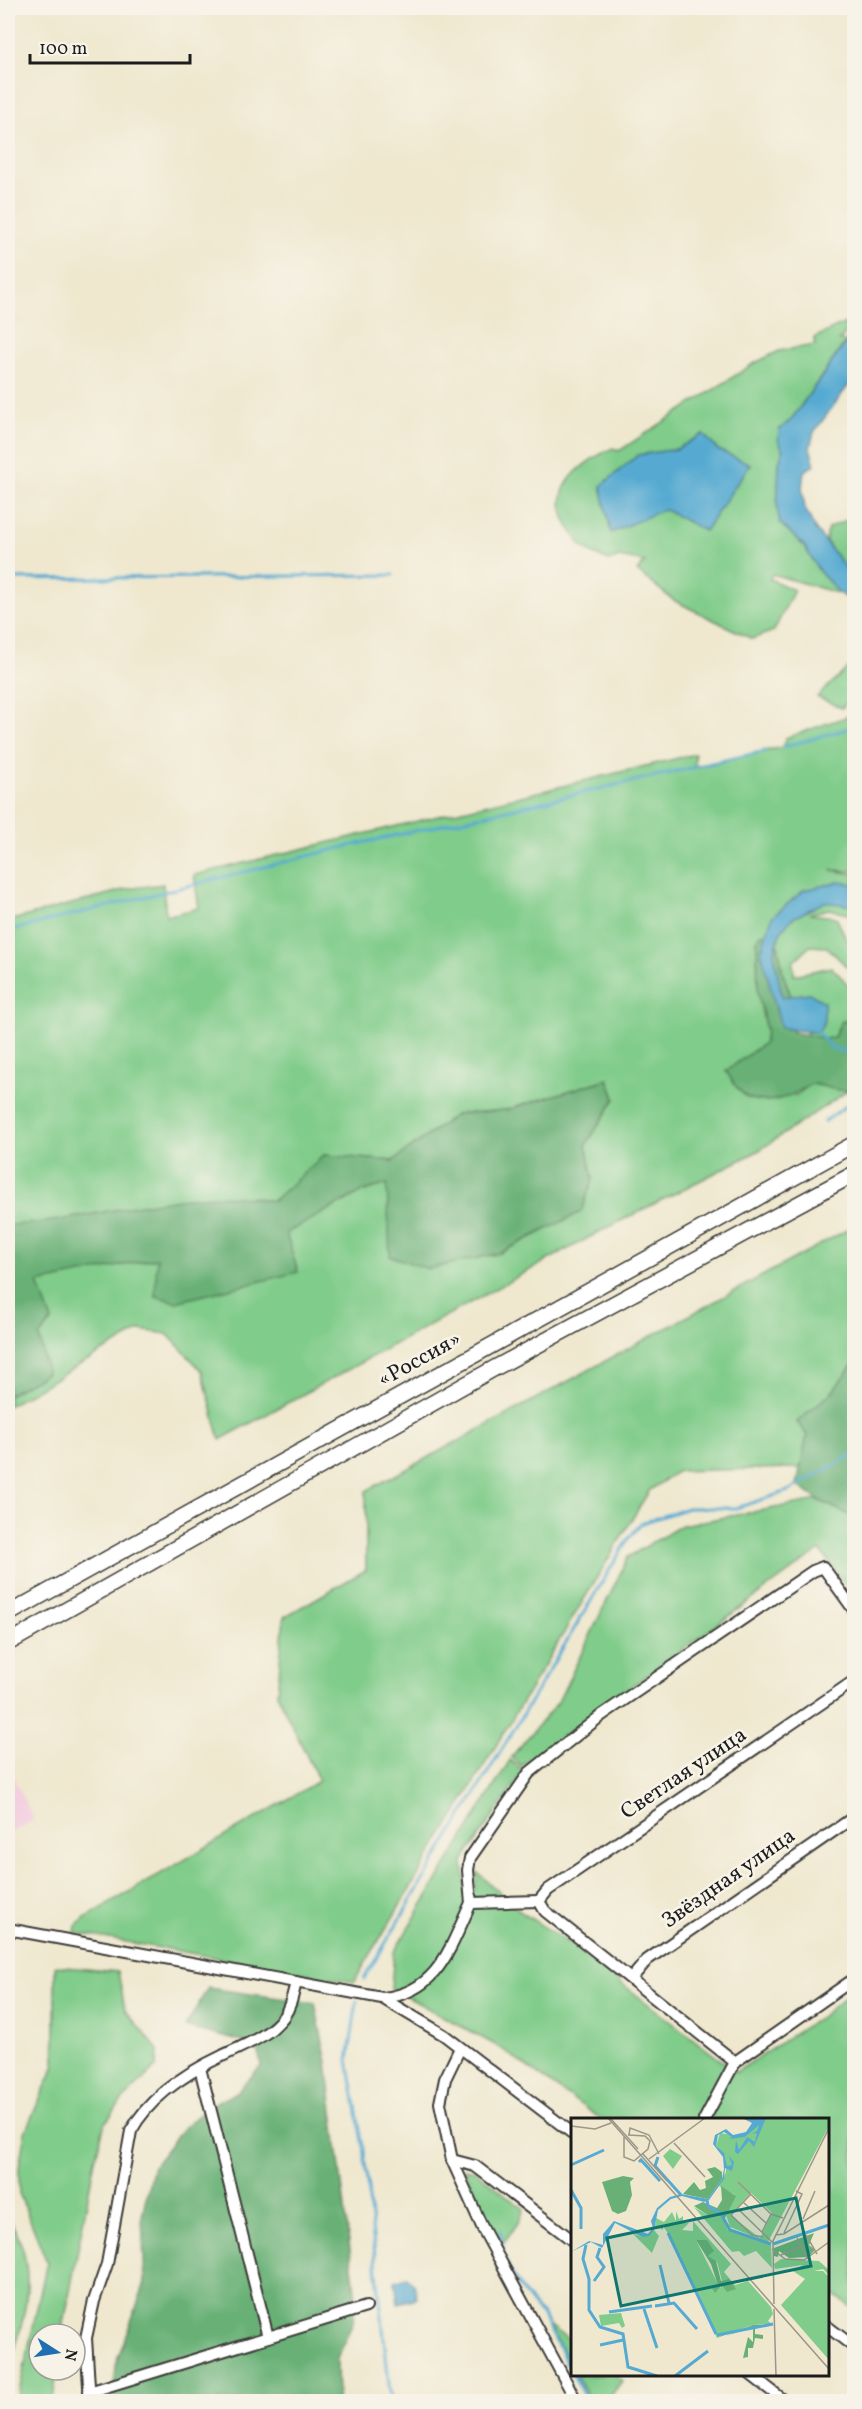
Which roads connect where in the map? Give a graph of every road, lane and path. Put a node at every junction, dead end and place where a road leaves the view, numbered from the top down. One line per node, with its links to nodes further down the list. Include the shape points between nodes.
1 (855, 1144): 4 (highway, «Россия»)
2 (855, 1174): 5 (highway, «Россия», via 493,1369)
3 (855, 1610): 9 (street, via 823,1567 813,1571 603,1715 529,1773 470,1858)
4 (8, 1614)
5 (8, 1643)
6 (855, 1681): 8 (street, Светлая улица, via 548,1890)
7 (855, 1817): 11 (street, Звёздная улица, via 647,1960)
8 (539, 1901): 9 (street); 11 (street, via 545,1911)
9 (471, 1903): 14 (street, via 437,1971 422,1985 400,1996)
10 (8, 1929): 13 (street)
11 (631, 1979): 16 (street)
12 (855, 1979): 16 (street)
13 (296, 1982): 14 (street); 17 (street, via 291,2005 283,2018 257,2038)
14 (382, 1998): 15 (street)
15 (460, 2048): 19 (street); 20 (street, via 445,2079 440,2103)
16 (735, 2062): 18 (street)
17 (200, 2068): 24 (street); 27 (street, via 166,2090 142,2112 131,2131 107,2264 86,2338)
18 (705, 2118)
19 (571, 2131)
20 (452, 2160): 21 (street, via 475,2166); 28 (street, via 483,2229)
21 (571, 2238)
22 (366, 2307): 24 (street)
23 (829, 2328): 25 (street)
24 (268, 2337): 27 (street)
25 (855, 2347)
26 (753, 2376): 29 (street)
27 (89, 2397)
28 (577, 2402)
29 (786, 2402)

